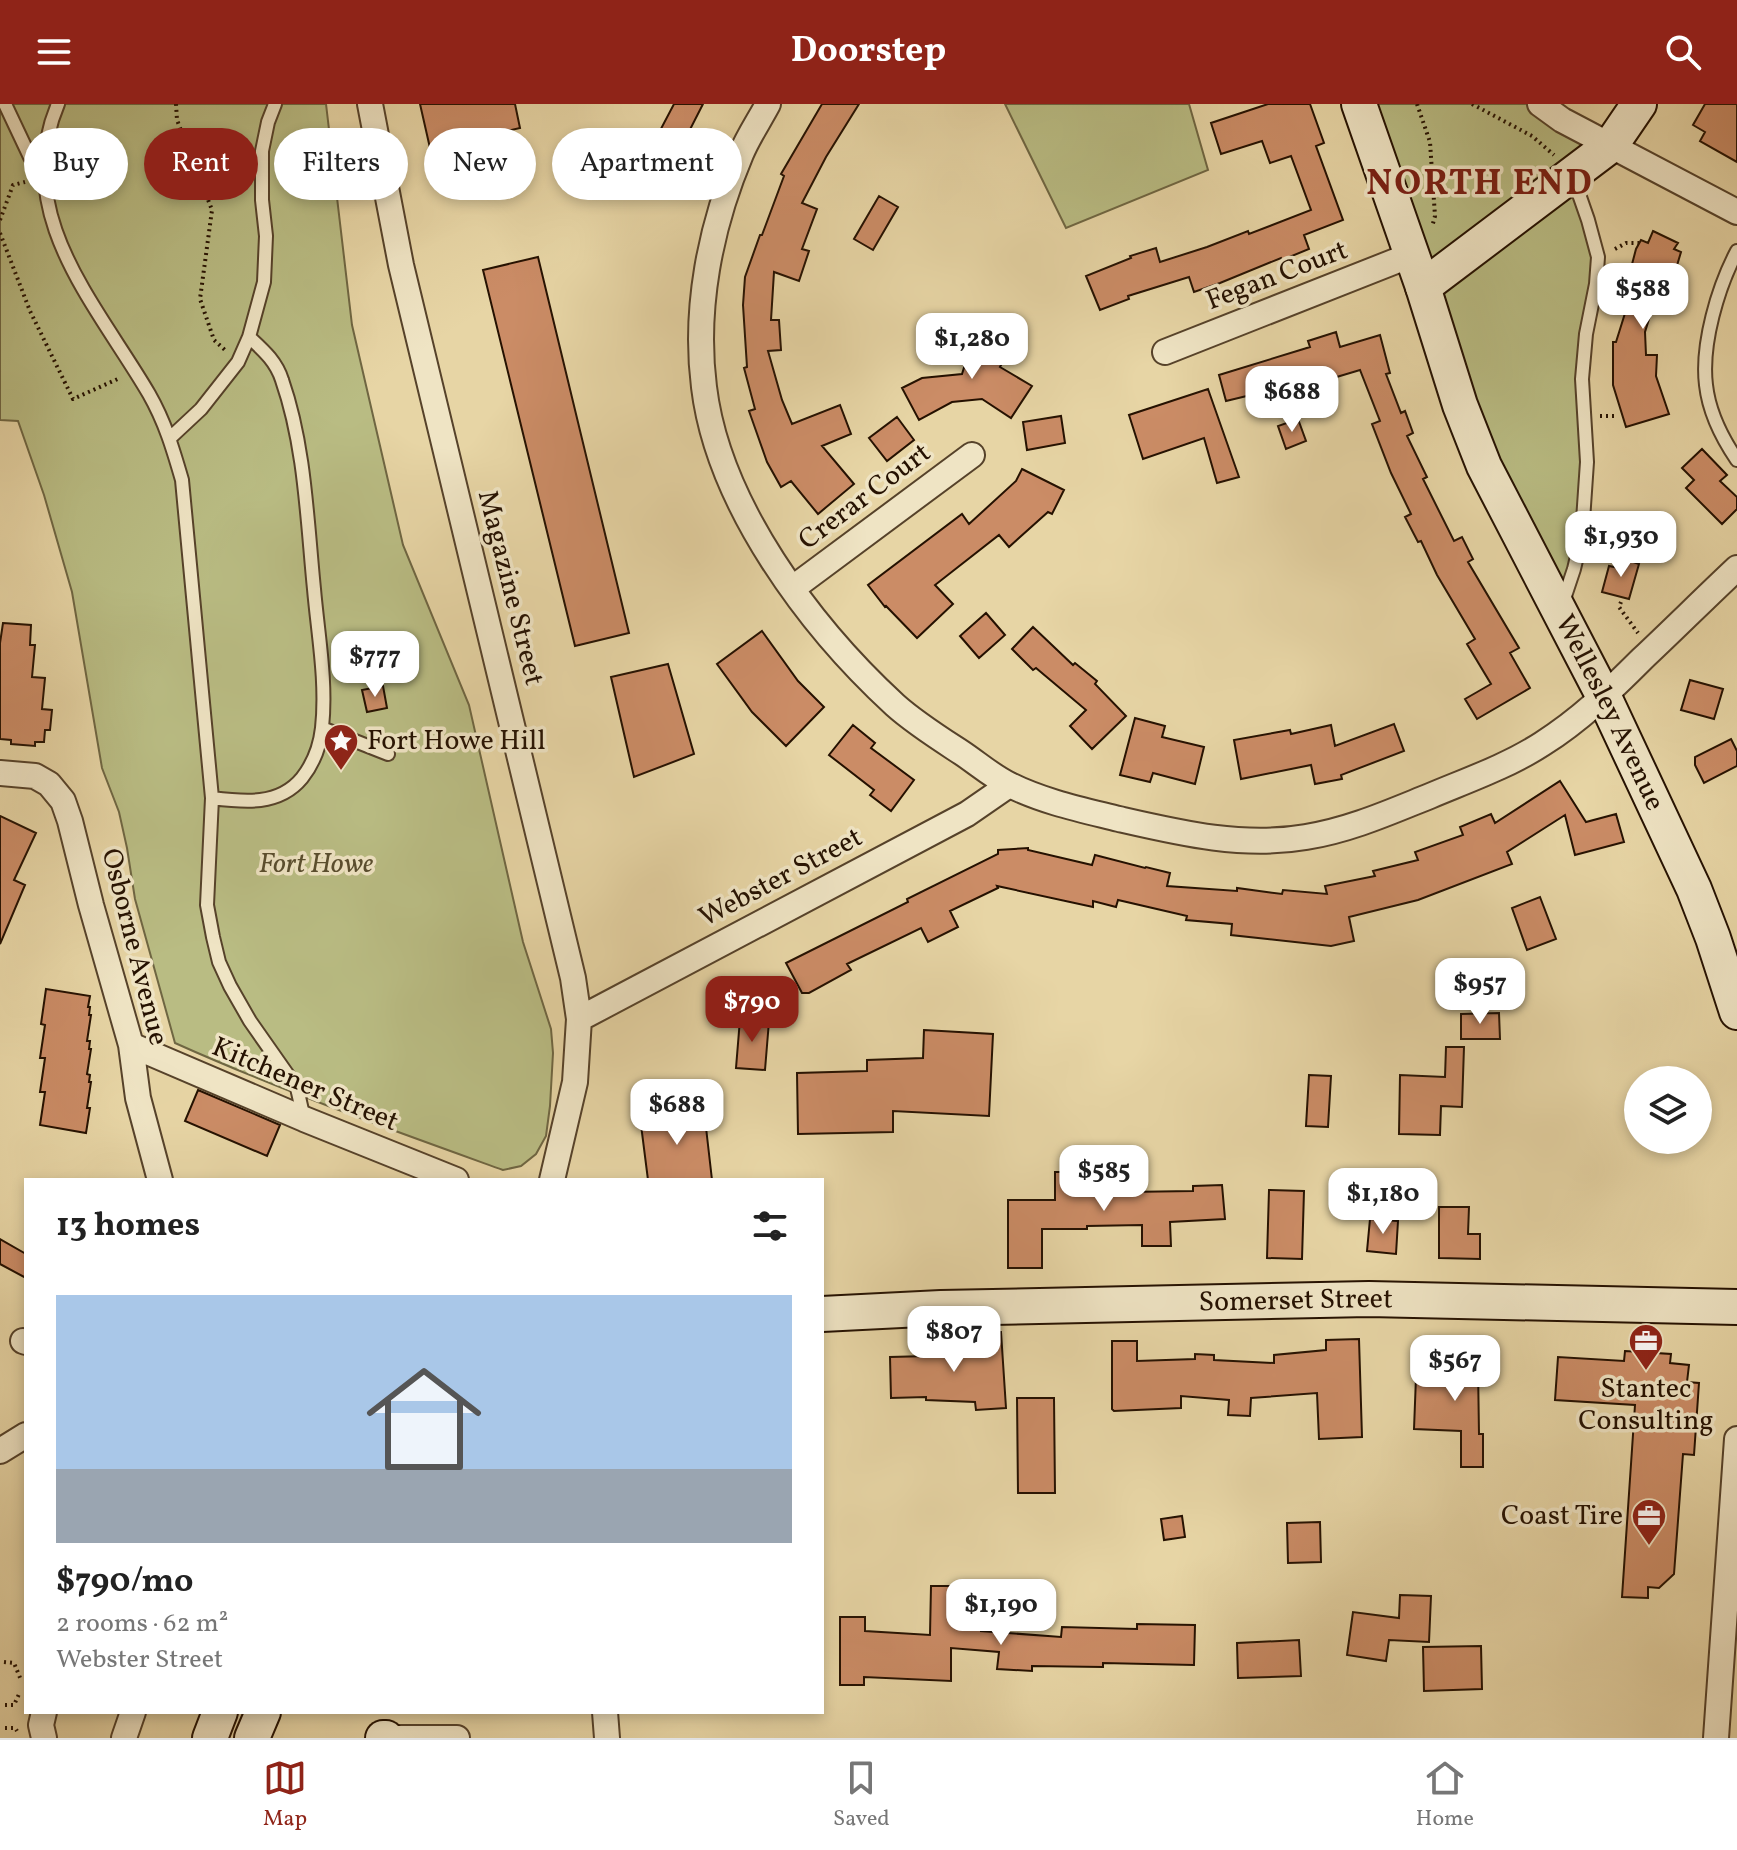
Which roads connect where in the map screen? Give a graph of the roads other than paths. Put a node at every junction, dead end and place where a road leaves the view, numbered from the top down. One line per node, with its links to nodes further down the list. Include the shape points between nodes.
1 (5, 104): 10 (lane)
2 (58, 104): 9 (lane)
3 (275, 104): 18 (lane, via 262,151 264,282)
4 (370, 104): 33 (street, Magazine Street, via 401,265 564,937)
5 (768, 104): 24 (street, via 741,153 716,227 706,270 700,352 712,431 736,498)
6 (1359, 104): 16 (street, Wellesley Avenue)
7 (1540, 104): 11 (street)
8 (1639, 104): 11 (street)
9 (50, 128)
10 (24, 144)
11 (1611, 145): 12 (street); 14 (street)
12 (1572, 174): 17 (street); 25 (lane, via 1598,257 1582,379 1587,462 1582,535)
13 (48, 200): 20 (lane, via 79,284 149,394)
14 (1737, 212)
15 (1737, 251): 22 (lane, via 1711,326 1706,384 1717,423)
16 (1411, 255): 17 (street, Wellesley Avenue); 19 (street, Fegan Court)
17 (1423, 287): 25 (street, Wellesley Avenue, via 1484,466)
18 (249, 337): 20 (lane, via 238,362); 27 (lane, via 270,356 282,377 299,445 323,686)
19 (1165, 352)
20 (170, 438): 31 (lane, via 182,480)
21 (972, 455): 24 (street, Crerar Court)
22 (1737, 460)
23 (1737, 568): 26 (street)
24 (793, 588): 30 (street, via 827,634 898,707)
25 (1559, 613): 26 (street, Wellesley Avenue)
26 (1604, 697): 30 (street, via 1571,725 1506,764 1380,817 1305,838 1256,841 1170,831 1069,807); 32 (street, Wellesley Avenue, via 1694,889)
27 (322, 728): 28 (lane); 31 (lane, via 310,767 288,790 247,802)
28 (388, 754)
29 (0, 773): 34 (street, Osborne Avenue, via 35,776 63,801)
30 (1009, 785): 33 (street, Webster Street, via 967,814)
31 (212, 798): 35 (lane, via 207,905 219,962 250,1021 297,1088)
32 (1737, 1012)
33 (579, 1019): 38 (street, Magazine Street, via 575,1082)
34 (131, 1045): 35 (street, Kitchener Street); 36 (street, Osborne Avenue, via 138,1098)
35 (304, 1119): 37 (street, Kitchener Street)
36 (159, 1178)
37 (451, 1178)
38 (552, 1178)
39 (1737, 1307): 40 (street, Somerset Street, via 1369,1299)
40 (856, 1313): 41 (street, Somerset Street); 42 (street, Somerset Street)
41 (824, 1314)
42 (824, 1322)
43 (24, 1436): 45 (street)
44 (1737, 1439): 58 (street)
45 (0, 1451)
46 (44, 1714): 51 (street)
47 (132, 1714): 52 (street)
48 (219, 1714): 53 (street)
49 (262, 1714): 54 (street)
50 (605, 1714): 57 (street)
51 (44, 1738)
52 (124, 1738)
53 (210, 1738)
54 (252, 1738)
55 (384, 1738): 56 (street)
56 (457, 1738)
57 (607, 1738)
58 (1716, 1738)

